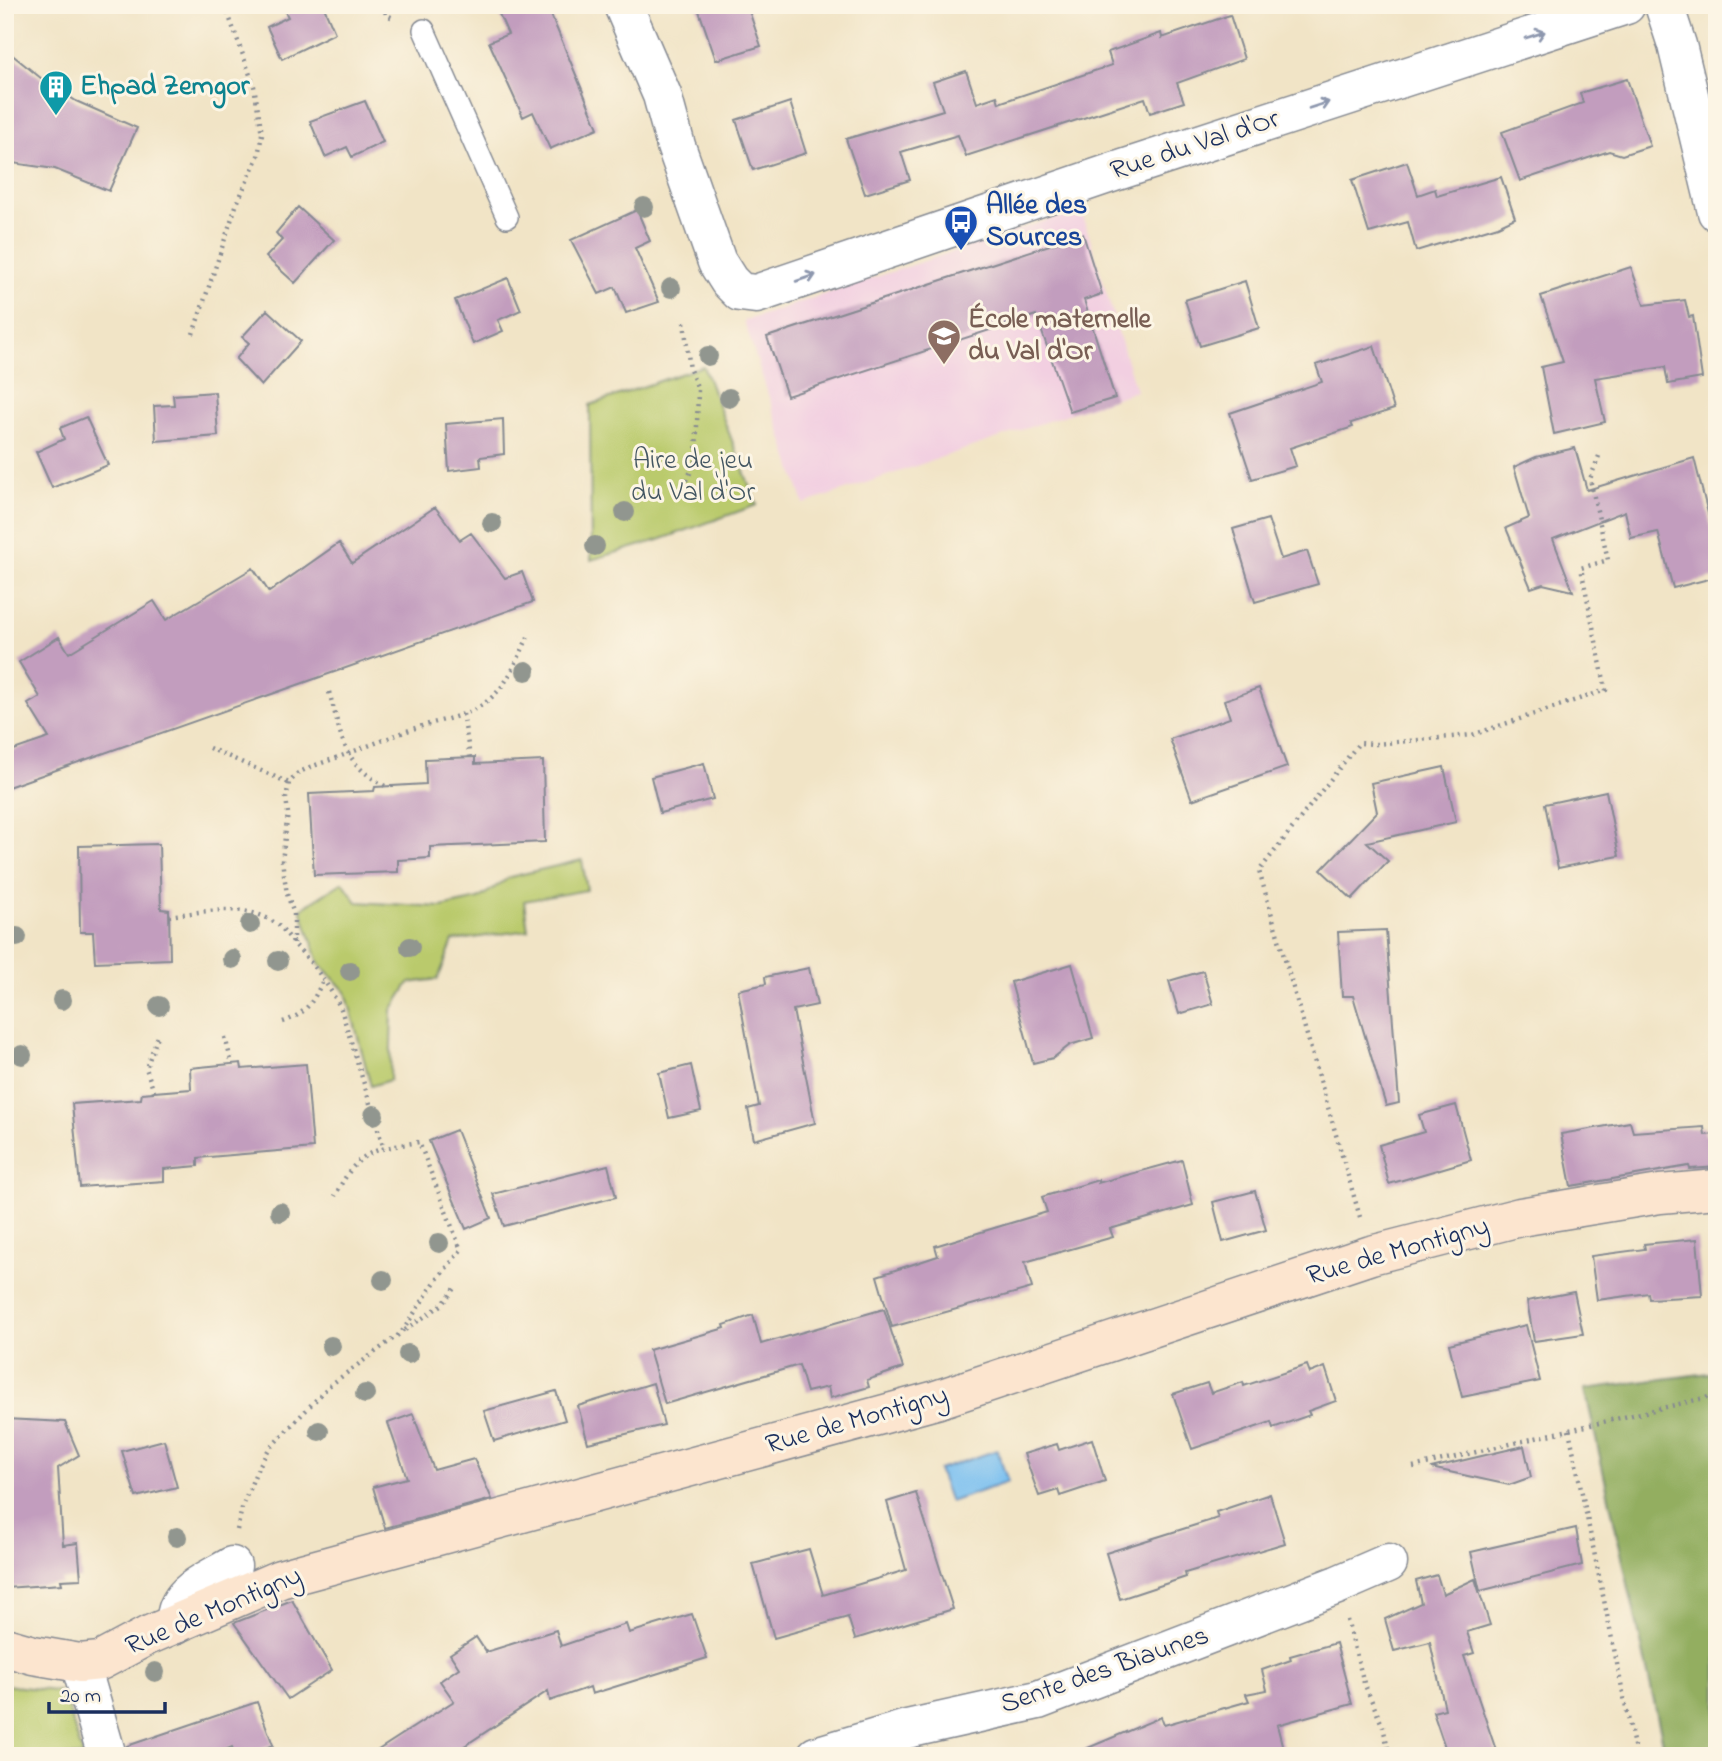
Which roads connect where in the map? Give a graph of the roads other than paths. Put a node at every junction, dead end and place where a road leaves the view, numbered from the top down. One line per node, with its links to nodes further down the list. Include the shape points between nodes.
1 (623, 5): 2 (street, Rue du Val d'Or, one-way to 2, via 662,95 717,262 740,292 756,293)
2 (1626, 5)
3 (1664, 5): 5 (street)
4 (424, 30): 6 (lane)
5 (1717, 212)
6 (507, 217)
7 (1717, 1189): 10 (street, Rue de Montigny, via 1520,1217 1371,1255 923,1404 280,1579)
8 (1388, 1563): 14 (street, Sente des Biaunes, via 1038,1700)
9 (232, 1566): 10 (street, via 184,1596 175,1609)
10 (176, 1624): 12 (street, Rue de Montigny, via 100,1661)
11 (5, 1647): 12 (street, Rue de Montigny)
12 (80, 1663): 13 (street)
13 (107, 1756)
14 (816, 1756)

